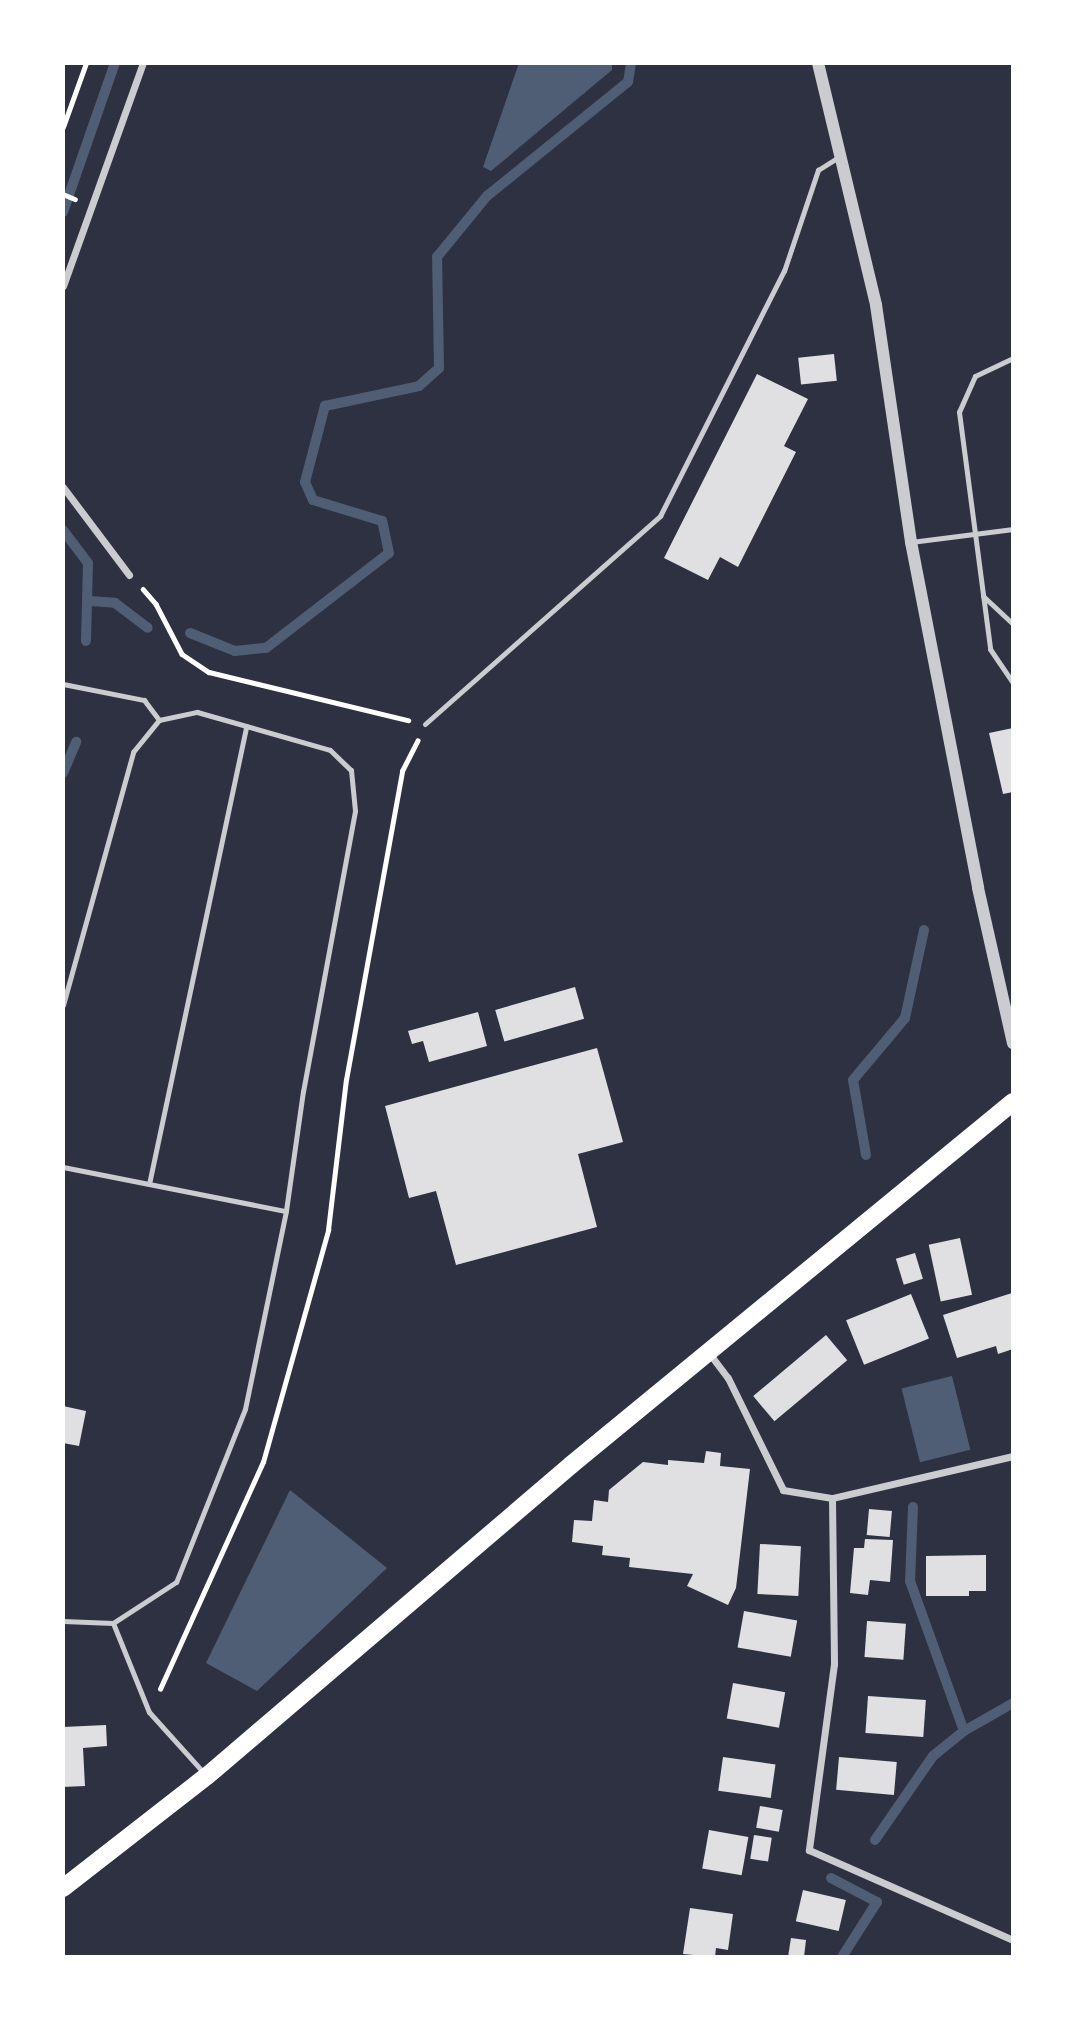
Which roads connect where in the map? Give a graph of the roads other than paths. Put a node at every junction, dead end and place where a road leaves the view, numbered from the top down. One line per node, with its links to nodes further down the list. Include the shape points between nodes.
1 (143, 63): 4 (street)
2 (818, 63): 3 (street)
3 (840, 156): 9 (street, via 876,305); 16 (lane, via 818,170 784,271 660,516)
4 (63, 286)
5 (1013, 358): 8 (lane, via 975,376 959,412)
6 (63, 487): 10 (street)
7 (1013, 529): 8 (lane)
8 (975, 533): 9 (lane); 11 (lane)
9 (911, 542): 21 (street, via 978,888)
10 (129, 575)
11 (983, 596): 12 (lane); 13 (lane, via 989,649)
12 (1013, 624)
13 (1013, 683)
14 (63, 684): 15 (lane, via 144,700)
15 (159, 720): 17 (lane, via 197,712); 19 (lane, via 133,752)
16 (425, 724)
17 (247, 726): 24 (lane); 25 (lane, via 330,750 351,770 355,811 303,1091)
18 (63, 967): 19 (lane)
19 (71, 969): 20 (lane)
20 (63, 1005)
21 (1013, 1042)
22 (1013, 1102): 26 (main road)
23 (63, 1167): 24 (lane)
24 (149, 1184): 25 (lane)
25 (286, 1211): 30 (lane, via 245,1409 176,1582)
26 (707, 1352): 28 (street, via 729,1378 783,1490); 31 (main road)
27 (1013, 1456): 28 (street)
28 (832, 1497): 33 (street, via 834,1664 809,1850)
29 (63, 1621): 30 (lane)
30 (113, 1623): 31 (lane, via 149,1712)
31 (207, 1776): 32 (main road)
32 (63, 1888)
33 (1013, 1940)

